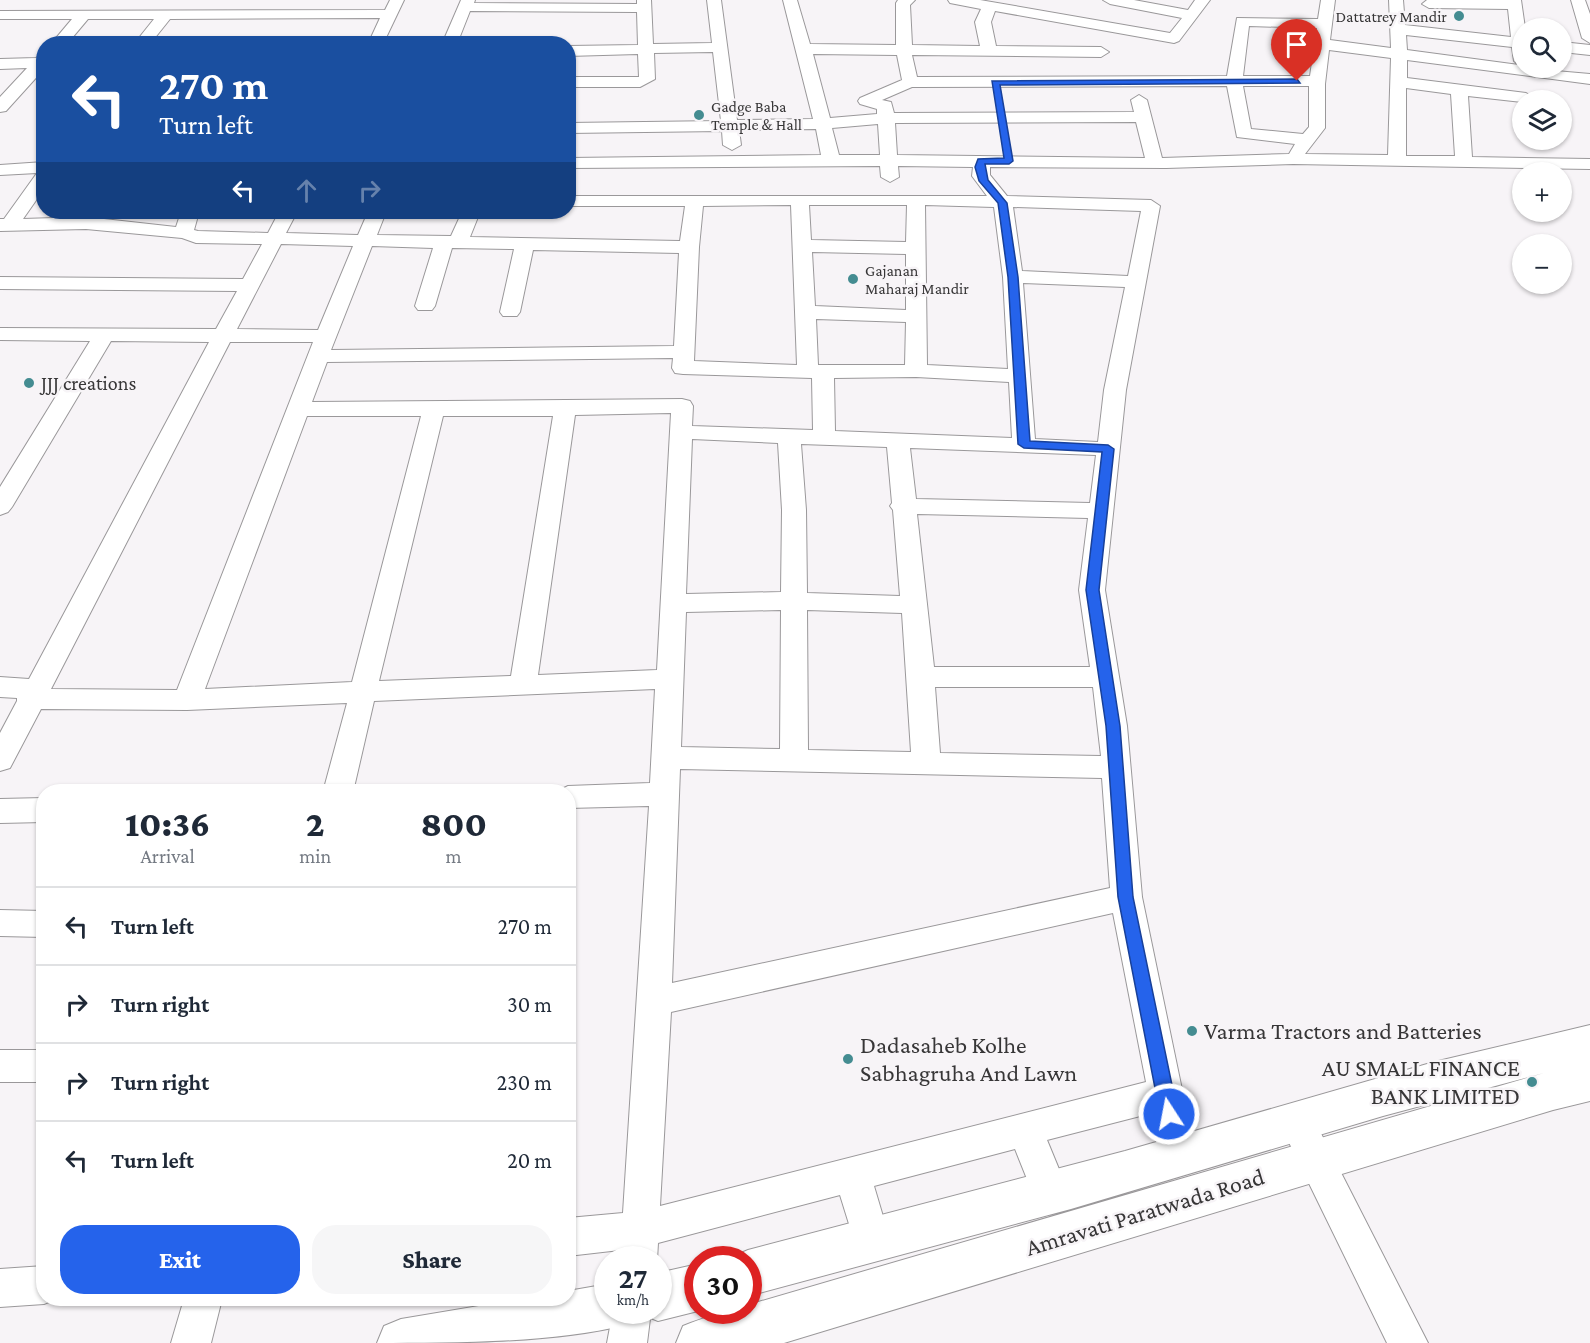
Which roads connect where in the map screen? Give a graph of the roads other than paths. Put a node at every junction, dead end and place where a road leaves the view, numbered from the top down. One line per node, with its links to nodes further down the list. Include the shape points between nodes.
1 (8, 0): 20 (street)
2 (222, 0): 21 (street)
3 (298, 0): 22 (street)
4 (714, 0): 38 (street)
5 (790, 0): 40 (street)
6 (908, 0): 44 (street, via 903,3)
7 (955, 0): 17 (street)
8 (1110, 0): 12 (street)
9 (1203, 0): 25 (street)
10 (1328, 0): 29 (street)
11 (1396, 0): 30 (street)
12 (1129, 2): 25 (street)
13 (1515, 2): 16 (street); 27 (street)
14 (466, 4): 15 (street); 34 (street)
15 (644, 4): 43 (street)
16 (1429, 4)
17 (990, 6): 28 (street); 45 (street, via 983,22)
18 (1583, 6): 35 (street)
19 (394, 7): 22 (street); 33 (street)
20 (0, 8)
21 (213, 13): 22 (street); 24 (street)
22 (289, 13)
23 (0, 15): 26 (street)
24 (165, 15): 26 (street); 32 (street)
25 (1192, 15): 28 (street, via 1174,38)
26 (83, 16): 31 (street)
27 (1517, 18)
28 (1090, 23): 46 (street)
29 (1325, 24): 37 (street); 56 (street, via 1244,19)
30 (1397, 29): 36 (street); 47 (street)
31 (65, 36)
32 (148, 36)
33 (379, 36)
34 (452, 36)
35 (1590, 37)
36 (1512, 42)
37 (1322, 44): 47 (street); 54 (street)
38 (721, 47): 43 (street); 69 (street)
39 (1572, 48): 41 (street)
40 (804, 49): 44 (street); 66 (street)
41 (1590, 50)
42 (576, 51): 43 (street)
43 (646, 51): 60 (street, via 645,81)
44 (904, 52): 45 (street); 55 (street)
45 (989, 52): 46 (street)
46 (1101, 52): 58 (street)
47 (1399, 54): 51 (street); 57 (street)
48 (36, 62): 49 (street)
49 (0, 63)
50 (36, 68): 65 (street)
51 (1512, 68)
52 (1572, 76): 53 (street)
53 (1590, 79)
54 (1318, 81): 56 (street); 71 (street, via 1317,128)
55 (910, 82): 63 (street); 68 (street, via 860,101 885,106)
56 (1234, 82): 59 (street); 71 (street, via 1243,133)
57 (1398, 82): 61 (street); 75 (street)
58 (1114, 83): 59 (street); 64 (street)
59 (1135, 84): 67 (street)
60 (576, 85)
61 (1460, 90): 62 (street); 79 (street)
62 (1512, 97)
63 (998, 100): 64 (street); 64 (street); 68 (street); 78 (street)
64 (1068, 100): 67 (street)
65 (3, 101)
66 (824, 112): 68 (street); 69 (street); 73 (street)
67 (1143, 117): 81 (street)
68 (886, 118): 74 (street)
69 (731, 126): 70 (street); 76 (street)
70 (576, 128)
71 (1308, 140): 72 (street)
72 (1293, 159): 75 (street); 81 (street)
73 (831, 160): 74 (street); 76 (street)
74 (888, 160): 77 (street); 88 (street)
75 (1397, 160): 79 (street)
76 (734, 161): 80 (street)
77 (982, 161): 78 (street); 91 (street, via 981,176)
78 (1009, 161): 81 (street)
79 (1464, 161): 82 (street, via 1533,157)
80 (576, 163)
81 (1155, 163)
82 (1590, 164)
83 (36, 166): 84 (street)
84 (0, 170)
85 (36, 174): 98 (street)
86 (695, 199): 87 (street); 90 (street); 105 (street)
87 (800, 199): 88 (street); 104 (street)
88 (893, 199): 89 (street)
89 (916, 199): 91 (street); 106 (street)
90 (576, 201)
91 (1003, 203): 107 (street); 108 (street, via 1151,206)
92 (66, 219): 98 (street)
93 (103, 219): 99 (street)
94 (187, 219): 99 (street)
95 (284, 219): 100 (street)
96 (374, 219): 101 (street)
97 (466, 219): 102 (street)
98 (5, 224)
99 (184, 233): 100 (street, via 196,237)
100 (275, 237): 101 (street); 110 (street)
101 (364, 240): 102 (street); 118 (street)
102 (451, 242): 103 (street); 111 (street)
103 (525, 244): 105 (street); 112 (street)
104 (802, 246): 106 (street); 113 (street)
105 (689, 247): 119 (street)
106 (916, 248): 114 (street)
107 (1013, 277): 108 (street); 122 (street)
108 (1136, 282): 131 (street)
109 (0, 283): 110 (street)
110 (249, 285): 117 (street)
111 (425, 306)
112 (510, 312)
113 (805, 312): 114 (street); 120 (street)
114 (916, 316): 121 (street)
115 (0, 334): 116 (street)
116 (104, 335): 117 (street); 133 (street)
117 (222, 336): 118 (street); 144 (street)
118 (322, 346): 119 (street); 124 (street)
119 (683, 359): 120 (street); 126 (street)
120 (815, 371): 121 (street); 128 (street)
121 (916, 371): 122 (street)
122 (1020, 376): 130 (street)
123 (434, 408): 124 (street); 125 (street); 143 (street)
124 (298, 409): 145 (street)
125 (565, 409): 126 (street); 141 (street)
126 (682, 419): 127 (street); 136 (street)
127 (789, 436): 128 (street); 135 (street)
128 (824, 437): 129 (street)
129 (898, 440): 130 (street); 132 (street)
130 (1024, 444): 131 (street)
131 (1108, 449): 134 (street)
132 (902, 506): 134 (street); 137 (street)
133 (0, 507)
134 (1100, 511): 139 (street, via 1092,590)
135 (794, 601): 136 (street); 137 (street); 148 (street)
136 (672, 603): 140 (street)
137 (913, 605): 138 (street)
138 (921, 677): 139 (street); 149 (street)
139 (1105, 677): 150 (street)
140 (668, 679): 141 (street); 146 (street)
141 (523, 685): 143 (street)
142 (0, 687): 144 (street)
143 (363, 692): 145 (street); 151 (street)
144 (33, 694): 145 (street); 147 (street)
145 (187, 700)
146 (664, 758): 148 (street); 152 (street)
147 (0, 760)
148 (794, 761): 149 (street)
149 (926, 764): 150 (street)
150 (1116, 767): 156 (street)
151 (340, 784)
152 (663, 794): 153 (street); 159 (street)
153 (576, 797)
154 (36, 810): 155 (street)
155 (0, 811)
156 (1126, 897): 159 (street); 164 (street)
157 (0, 923): 158 (street)
158 (36, 924)
159 (655, 1001): 173 (street)
160 (1590, 1044): 165 (main road, Amravati Paratwada Road, via 1523,1058)
161 (0, 1066): 162 (street)
162 (36, 1066)
163 (1590, 1082): 168 (main road, Amravati Paratwada Road)
164 (1165, 1093): 166 (street); 167 (street)
165 (1296, 1120): 167 (main road, Amravati Paratwada Road); 168 (street)
166 (1025, 1130): 169 (street); 170 (street)
167 (1178, 1157): 170 (main road, Amravati Paratwada Road)
168 (1317, 1159): 183 (main road, Amravati Paratwada Road, via 906,1285); 184 (street)
169 (852, 1174): 172 (street); 173 (street)
170 (1050, 1191): 172 (main road, Amravati Paratwada Road)
171 (576, 1238): 173 (street)
172 (871, 1240): 174 (main road, Amravati Paratwada Road)
173 (640, 1244)
174 (762, 1269)
175 (36, 1286): 176 (street)
176 (0, 1288)
177 (201, 1306): 180 (street)
178 (594, 1310): 181 (main road)
179 (630, 1324): 182 (street)
180 (191, 1343)
181 (401, 1343)
182 (627, 1343)
183 (700, 1343)
184 (1408, 1343)

